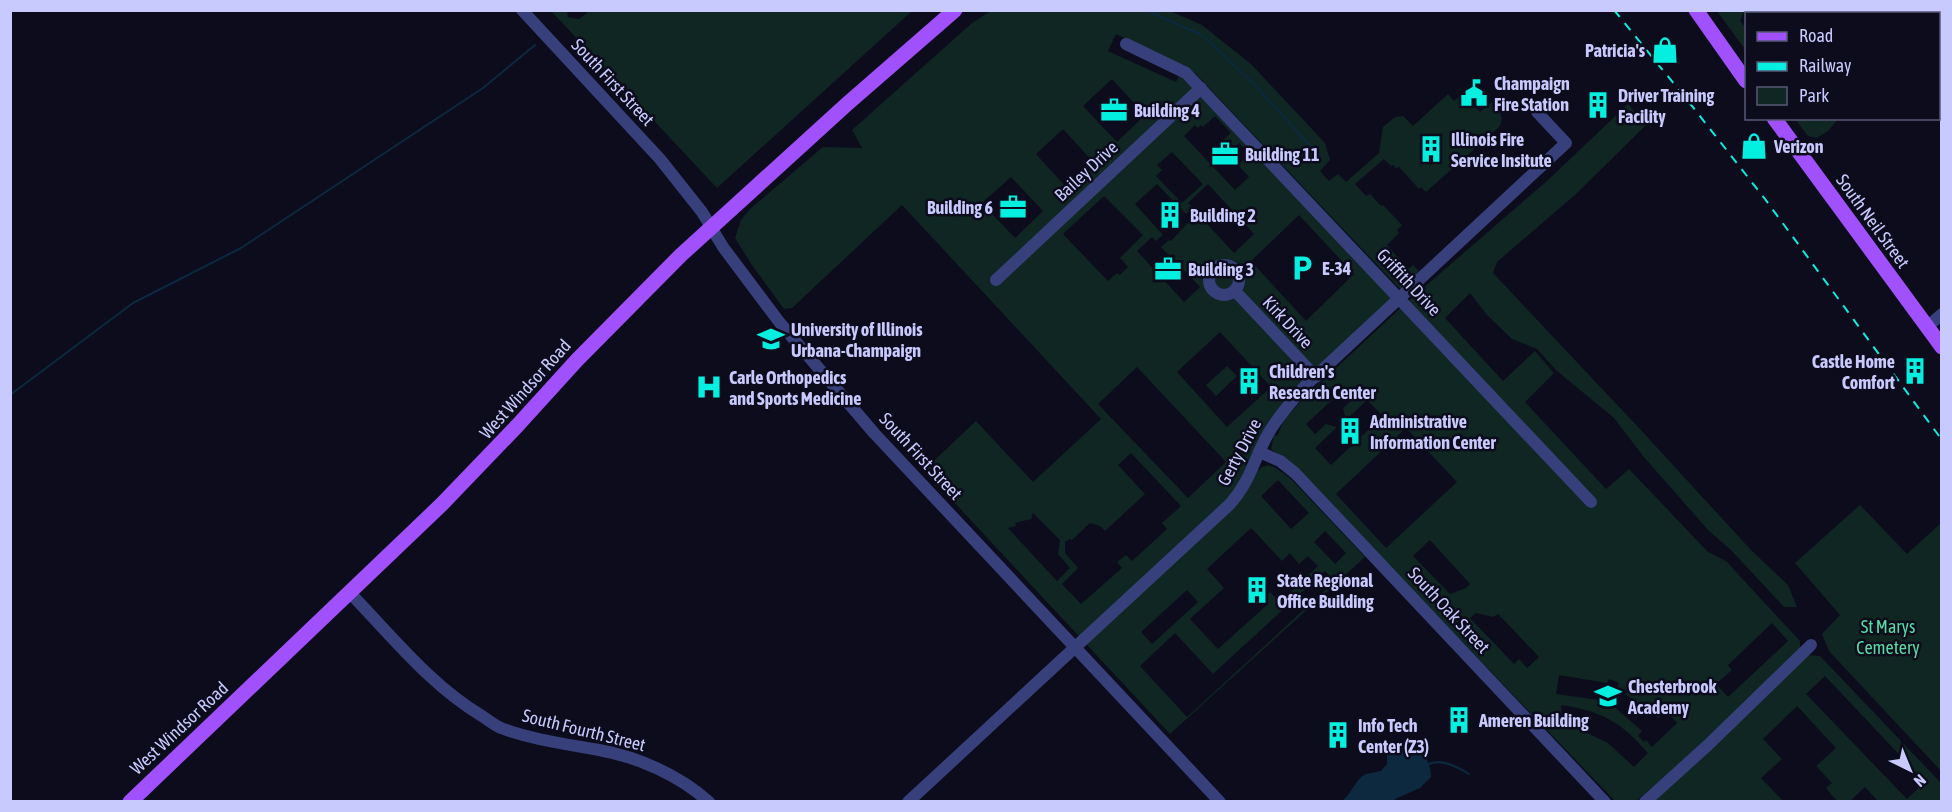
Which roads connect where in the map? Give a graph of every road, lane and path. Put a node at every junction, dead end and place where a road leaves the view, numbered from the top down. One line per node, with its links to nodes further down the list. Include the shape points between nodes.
1 (522, 10): 9 (street, South First Street, via 660,159)
2 (955, 10): 9 (main road, West Windsor Road)
3 (1696, 10): 5 (main road)
4 (1126, 44): 6 (street, Griffith Drive, via 1186,73)
5 (1745, 80)
6 (1201, 88): 10 (street, Bailey Drive); 12 (street, Griffith Drive)
7 (1537, 112): 12 (street, Gerty Drive, via 1566,143)
8 (1775, 120): 14 (main road, South Neil Street)
9 (711, 228): 19 (main road, West Windsor Road, via 637,297 458,489); 21 (street, South First Street, via 780,323 866,424)
10 (996, 280)
11 (1235, 291): 16 (street, Kirk Drive)
12 (1400, 299): 16 (street, Gerty Drive); 18 (street, Griffith Drive)
13 (1941, 314): 14 (street)
14 (1927, 327): 15 (main road, South Neil Street)
15 (1941, 347)
16 (1316, 377): 17 (street, Gerty Drive, via 1277,418)
17 (1259, 452): 21 (street, Gerty Drive, via 1244,487 1230,504); 26 (street, South Oak Street, via 1295,473)
18 (1591, 502)
19 (349, 592): 22 (main road, West Windsor Road); 23 (street, South Fourth Street, via 438,684 499,727 653,766 694,788)
20 (1811, 645): 27 (street)
21 (1075, 647): 24 (street, Gerty Drive); 25 (street, South First Street)
22 (130, 801)
23 (709, 801)
24 (908, 801)
25 (1220, 801)
26 (1605, 801)
27 (1645, 801)

